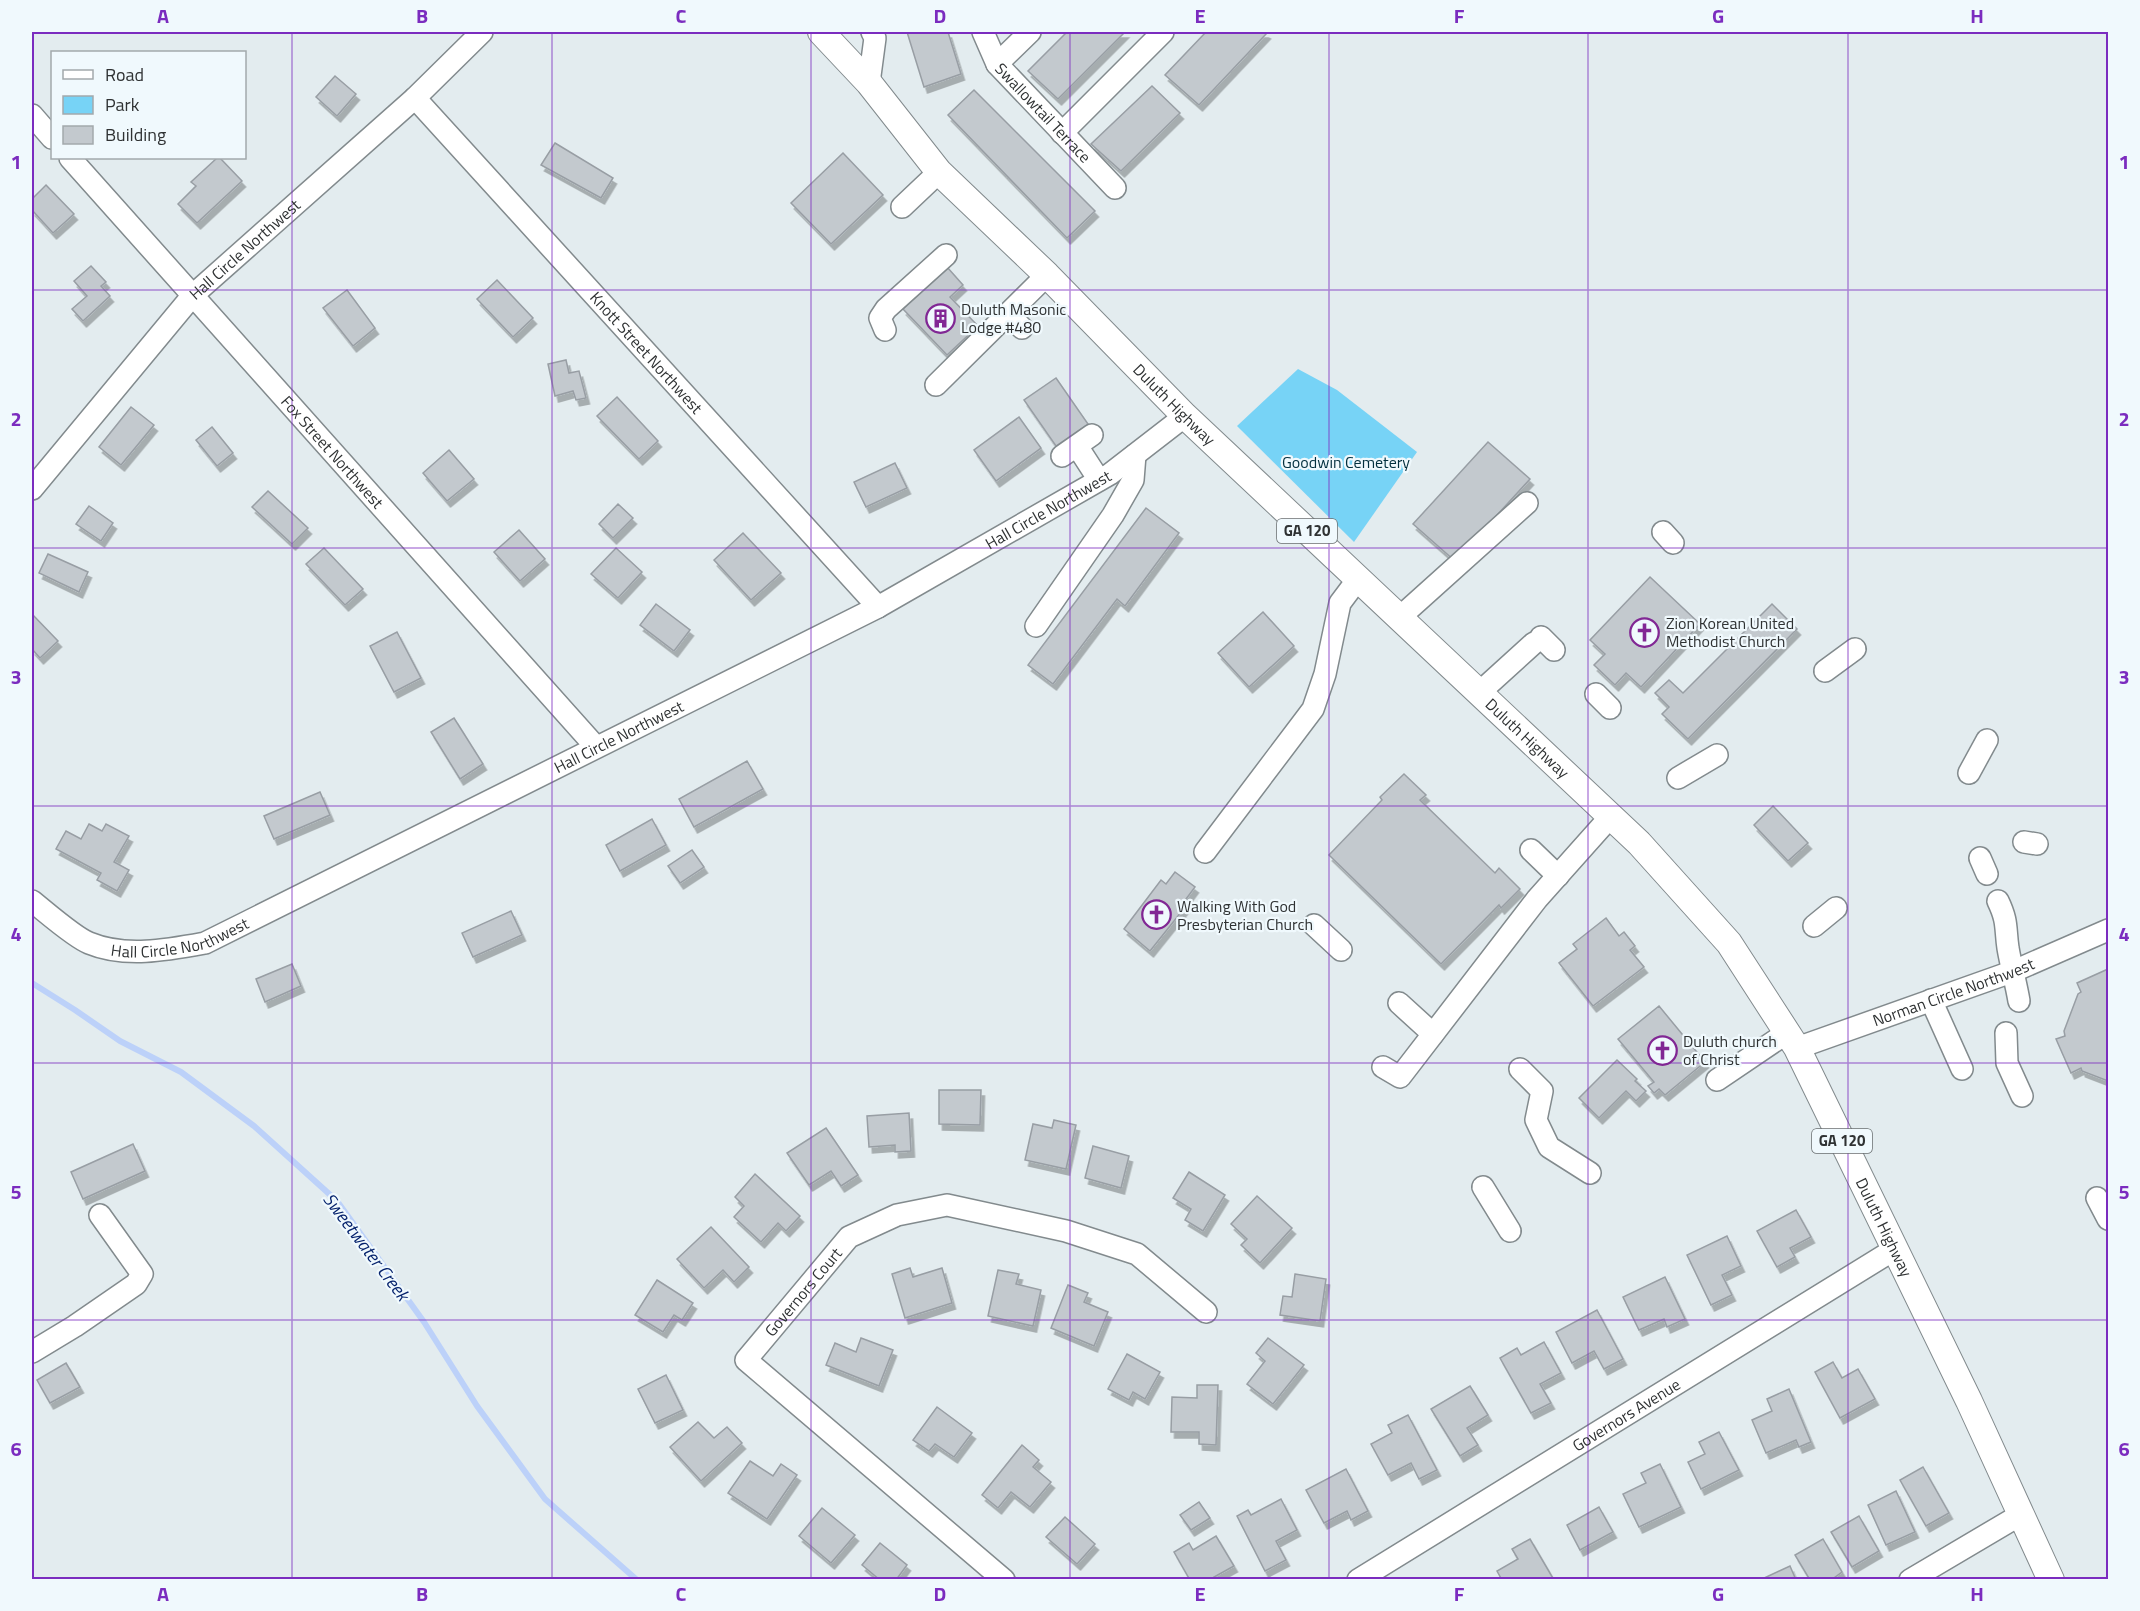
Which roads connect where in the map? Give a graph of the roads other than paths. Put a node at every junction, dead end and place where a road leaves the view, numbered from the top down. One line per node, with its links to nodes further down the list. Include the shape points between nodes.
1 (482, 32): 9 (street, Hall Circle Northwest)
2 (821, 32): 8 (main road, Duluth Highway / GA 120)
3 (872, 32): 8 (street, via 875,38)
4 (983, 32): 7 (street, Swallowtail Terrace)
5 (1030, 32): 7 (street)
6 (1163, 32): 11 (street)
7 (997, 64): 11 (street, Swallowtail Terrace)
8 (869, 83): 14 (main road, Duluth Highway / GA 120)
9 (415, 98): 19 (street, Hall Circle Northwest); 29 (street, Knott Street Northwest)
10 (32, 115): 12 (street)
11 (1062, 133): 15 (street, Swallowtail Terrace)
12 (51, 137)
13 (71, 159): 19 (street, Fox Street Northwest)
14 (939, 172): 16 (street); 18 (main road, Duluth Highway / GA 120)
15 (1114, 188)
16 (902, 207)
17 (946, 255): 20 (street, via 886,309 880,318)
18 (1047, 275): 21 (street); 22 (main road, Duluth Highway / GA 120)
19 (194, 295): 26 (street, Hall Circle Northwest); 37 (street, Fox Street Northwest)
20 (885, 330)
21 (936, 385)
22 (1185, 416): 24 (street, Hall Circle Northwest); 28 (main road, Duluth Highway / GA 120)
23 (1077, 446): 25 (street)
24 (1135, 455): 25 (street, Hall Circle Northwest); 31 (street, via 1133,480 1113,515)
25 (1099, 480): 29 (street, Hall Circle Northwest)
26 (32, 489)
27 (1527, 503): 30 (street)
28 (1358, 579): 30 (main road, Duluth Highway / GA 120); 43 (street, via 1340,603 1313,709)
29 (878, 607): 37 (street, Hall Circle Northwest)
30 (1400, 618): 35 (main road, Duluth Highway / GA 120)
31 (1036, 626)
32 (1543, 644): 35 (street)
33 (1855, 649): 34 (street)
34 (1825, 671)
35 (1480, 692): 41 (main road, Duluth Highway / GA 120)
36 (1987, 740): 39 (street)
37 (596, 747): 45 (street, Hall Circle Northwest, via 205,944 164,951 113,950 87,942)
38 (1717, 755): 40 (street)
39 (1969, 772)
40 (1678, 778)
41 (1611, 816): 44 (street); 58 (main road, Duluth Highway / GA 120, via 1729,943)
42 (1531, 850): 44 (street)
43 (1204, 852)
44 (1558, 876): 57 (street)
45 (32, 901)
46 (1836, 908): 49 (street)
47 (2008, 910): 52 (street, via 2008,949)
48 (1314, 925): 51 (street)
49 (1814, 926)
50 (2109, 930): 52 (street, Norman Circle Northwest)
51 (1341, 950)
52 (2014, 971): 53 (street, Norman Circle Northwest); 54 (street)
53 (1931, 1000): 58 (street, Norman Circle Northwest); 61 (street)
54 (2019, 1001)
55 (1399, 1004): 57 (street)
56 (2006, 1033): 63 (street, via 2007,1063)
57 (1434, 1034): 59 (street, via 1400,1077)
58 (1792, 1040): 62 (street, Norman Circle Northwest); 70 (main road, Duluth Highway / GA 120)
59 (1383, 1067)
60 (1520, 1069): 64 (street, via 1542,1091 1536,1120 1549,1147)
61 (1962, 1069)
62 (1717, 1080)
63 (2022, 1096)
64 (1590, 1173)
65 (1483, 1187): 69 (street)
66 (2097, 1198): 68 (street)
67 (100, 1215): 72 (street, via 142,1274 136,1284)
68 (2108, 1219)
69 (1510, 1231)
70 (1895, 1250): 73 (main road, Duluth Highway / GA 120); 75 (street, Governors Avenue)
71 (1206, 1312): 74 (street, Governors Court, via 1137,1254 1066,1231 947,1205 897,1215 849,1237 746,1360)
72 (32, 1352)
73 (2020, 1515): 76 (street); 77 (main road, Duluth Highway / GA 120)
74 (1004, 1580)
75 (1358, 1580)
76 (1910, 1580)
77 (2051, 1580)

